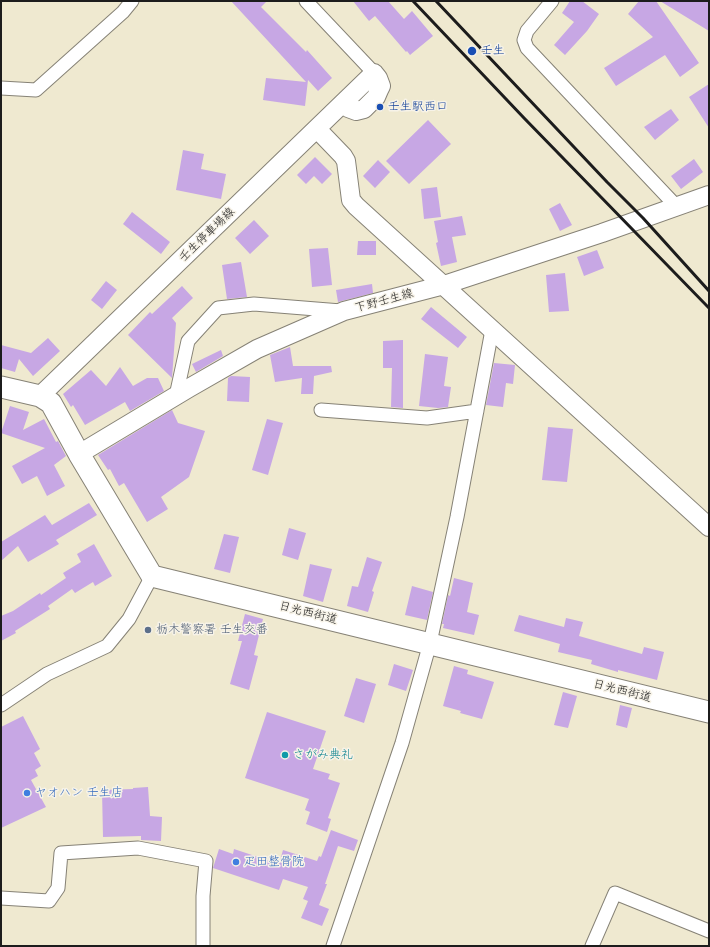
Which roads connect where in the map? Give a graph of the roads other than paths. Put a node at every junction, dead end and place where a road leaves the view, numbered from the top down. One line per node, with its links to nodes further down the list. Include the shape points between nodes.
1 (132, 1): 5 (street, via 36,90)
2 (306, 1): 4 (street)
3 (552, 1): 8 (street, via 527,31 524,40 527,48)
4 (374, 73): 6 (main road, 壬生停車場線)
5 (1, 88)
6 (316, 129): 9 (main road, via 346,161 351,200); 13 (main road, 壬生停車場線)
7 (709, 195): 8 (main road, 下野壬生線)
8 (677, 206): 9 (main road, 下野壬生線)
9 (444, 285): 10 (main road, 下野壬生線); 11 (main road)
10 (344, 311): 14 (main road, 下野壬生線, via 257,350); 14 (street, via 254,304 218,308 188,342)
11 (492, 330): 16 (street); 18 (main road)
12 (1, 387): 13 (main road)
13 (40, 396): 17 (main road, via 54,407)
14 (176, 396): 17 (main road, 下野壬生線)
15 (321, 410): 16 (street, via 427,418)
16 (477, 411): 20 (street)
17 (79, 454): 19 (main road)
18 (709, 527)
19 (152, 576): 20 (main road, 日光西街道); 21 (street, via 129,619 107,646 47,674)
20 (430, 643): 22 (main road, 日光西街道); 26 (street, via 402,743)
21 (1, 705)
22 (709, 712)
23 (1, 898): 25 (street, via 49,901 58,888 61,853 138,848 206,861)
24 (709, 931): 27 (street, via 615,893)
25 (203, 946)
26 (333, 946)
27 (592, 946)

